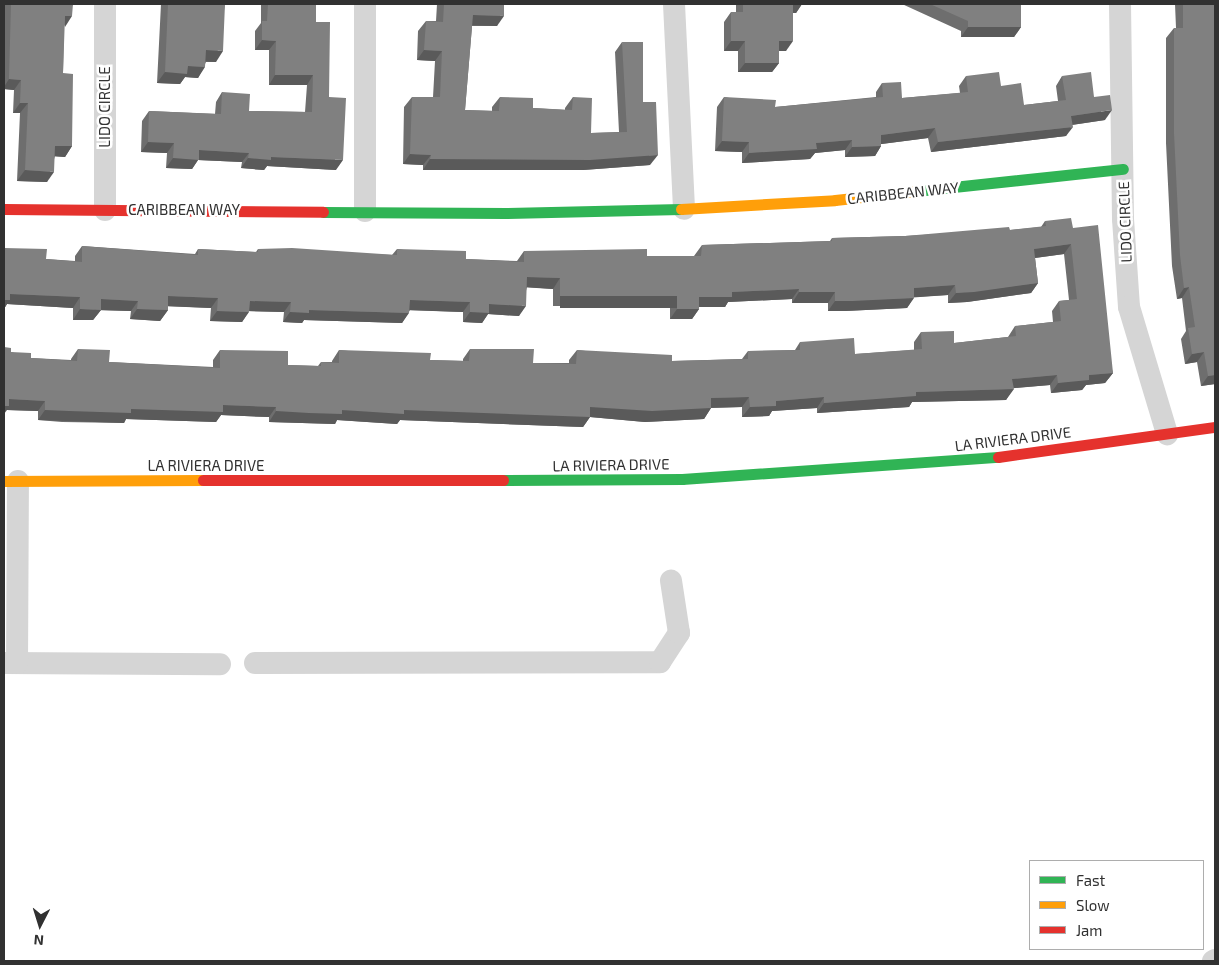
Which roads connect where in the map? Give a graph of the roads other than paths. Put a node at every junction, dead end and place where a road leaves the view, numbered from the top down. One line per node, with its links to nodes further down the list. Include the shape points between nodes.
1 (105, 4): 8 (street, LIDO CIRCLE)
2 (365, 4): 9 (street)
3 (674, 4): 7 (street)
4 (1120, 4): 5 (street, LIDO CIRCLE)
5 (1123, 170): 7 (street, CARIBBEAN WAY, via 835,200); 11 (street, LIDO CIRCLE, via 1129,307)
6 (4, 209): 8 (street, CARIBBEAN WAY)
7 (684, 209): 9 (street, CARIBBEAN WAY)
8 (105, 210): 9 (street, CARIBBEAN WAY)
9 (365, 212)
10 (1215, 427): 11 (street, LA RIVIERA DRIVE)
11 (1167, 434): 12 (street, LA RIVIERA DRIVE, via 1007,456 845,470 682,479)
12 (11, 482): 14 (street)
13 (671, 581): 15 (street, via 679,633 660,662)
14 (10, 663): 16 (street)
15 (255, 663)
16 (220, 664)

